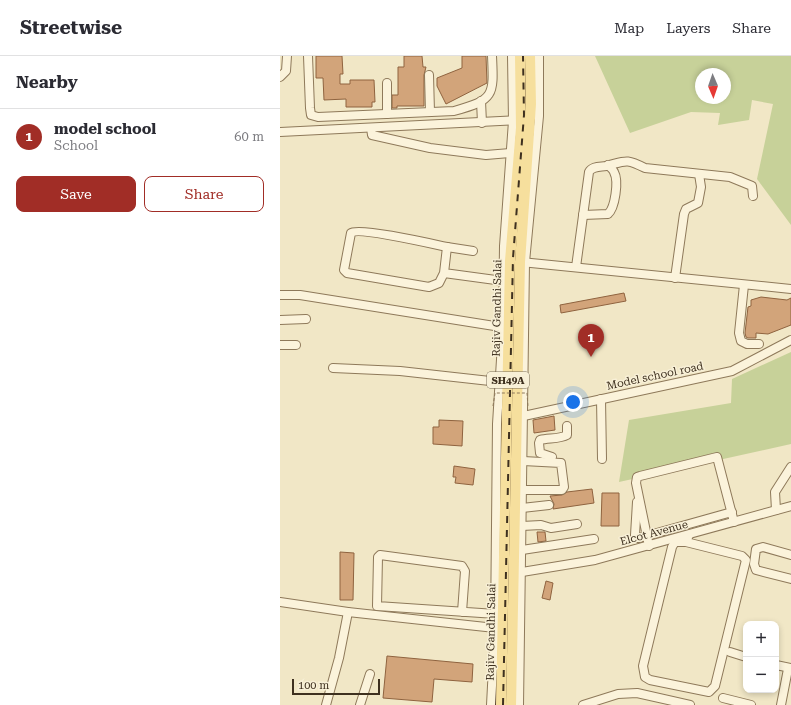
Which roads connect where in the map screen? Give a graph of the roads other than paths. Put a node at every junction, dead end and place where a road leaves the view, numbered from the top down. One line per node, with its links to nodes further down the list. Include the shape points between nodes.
1 (287, 56): 9 (street, via 286,71)
2 (308, 56): 14 (street)
3 (492, 56): 11 (street, via 491,93)
4 (512, 56): 15 (street)
5 (520, 56): 6 (main road); 15 (main road, Rajiv Gandhi Salai / SH49A)
6 (530, 56): 15 (main road, Rajiv Gandhi Salai / SH49A)
7 (539, 56): 15 (street)
8 (429, 75): 12 (street)
9 (280, 77)
10 (387, 83): 13 (street)
11 (481, 101): 12 (street, via 454,111); 16 (street)
12 (430, 112): 13 (street)
13 (388, 114): 14 (street)
14 (311, 116): 18 (street)
15 (526, 119): 16 (street); 20 (street); 27 (main road, Rajiv Gandhi Salai / SH49A); 37 (main road, Rajiv Gandhi Salai / SH49A, via 510,261)
16 (482, 123): 17 (street)
17 (371, 128): 18 (street); 20 (street, via 372,135 430,148 486,155)
18 (314, 130): 19 (street)
19 (280, 132)
20 (511, 153): 31 (street)
21 (608, 166): 22 (street, via 617,161 625,161 645,168); 24 (street, via 594,168 589,172); 24 (street, via 615,172 616,178 613,208 608,214)
22 (699, 174): 23 (street, via 738,179 752,186); 30 (street, via 701,187 698,203 684,214)
23 (752, 196)
24 (583, 214): 28 (street)
25 (447, 247): 26 (street); 29 (street); 29 (street, via 353,231 350,235 344,270 347,273 429,287 439,283)
26 (473, 251)
27 (523, 262): 28 (street); 45 (main road, Rajiv Gandhi Salai / SH49A)
28 (576, 267): 30 (street)
29 (444, 273): 31 (street)
30 (675, 278): 32 (street)
31 (503, 281): 37 (street)
32 (744, 285): 33 (street); 39 (street, via 739,333 741,341)
33 (790, 289)
34 (280, 295): 37 (street, via 300,295)
35 (306, 319): 36 (street)
36 (280, 320)
37 (506, 328): 43 (street); 49 (main road, Rajiv Gandhi Salai / SH49A)
38 (791, 340): 44 (street, Model school road, via 732,371)
39 (759, 344)
40 (280, 345): 41 (street)
41 (296, 346)
42 (333, 368): 43 (street, via 400,370)
43 (499, 382): 49 (street)
44 (601, 399): 45 (street, Model school road); 51 (street)
45 (520, 417): 47 (street); 62 (main road, Rajiv Gandhi Salai / SH49A)
46 (567, 426): 48 (street, via 567,435 540,440)
47 (524, 442): 48 (street); 52 (street)
48 (539, 443): 50 (street, via 540,453)
49 (502, 448): 62 (main road, Rajiv Gandhi Salai / SH49A); 76 (street)
50 (552, 457)
51 (602, 459)
52 (523, 461): 54 (street); 54 (street, via 561,463 564,487 562,490)
53 (791, 467): 58 (street, via 775,492)
54 (522, 490): 57 (street)
55 (549, 505): 57 (street)
56 (791, 506): 58 (street, Elcot Avenue)
57 (522, 508): 62 (street)
58 (776, 510): 60 (street, Elcot Avenue)
59 (732, 512): 60 (street); 63 (street); 63 (street, via 717,457 640,476 637,479 637,489)
60 (734, 522): 66 (street, Elcot Avenue)
61 (577, 524): 62 (street, via 551,528 541,525)
62 (514, 526): 65 (main road, Rajiv Gandhi Salai / SH49A); 68 (street)
63 (647, 537): 67 (street)
64 (594, 538): 68 (street)
65 (510, 539): 80 (main road, Rajiv Gandhi Salai / SH49A); 85 (main road, Rajiv Gandhi Salai / SH49A)
66 (687, 539): 66 (street, via 674,543 672,547 643,672 650,680 709,692 715,686 746,560 742,556); 67 (street, Elcot Avenue)
67 (649, 546): 70 (street, Elcot Avenue, via 595,560)
68 (522, 550): 70 (street)
69 (791, 555): 71 (street, via 759,547 756,549 754,564 756,570)
70 (522, 572): 92 (street)
71 (791, 579)
72 (280, 602): 74 (street)
73 (377, 606): 75 (street); 75 (street, via 380,555 462,566 465,571); 77 (street)
74 (348, 612): 77 (street); 87 (street)
75 (462, 612): 76 (street)
76 (496, 614): 78 (street)
77 (377, 615): 78 (street)
78 (495, 628): 80 (street)
79 (730, 652): 81 (street)
80 (499, 654): 85 (main road, Rajiv Gandhi Salai / SH49A); 89 (street)
81 (743, 656)
82 (779, 666): 83 (street)
83 (790, 668): 96 (street)
84 (370, 674): 88 (street)
85 (506, 688): 90 (main road, Rajiv Gandhi Salai / SH49A); 91 (main road, Rajiv Gandhi Salai / SH49A)
86 (723, 698): 95 (street)
87 (326, 705)
88 (360, 705)
89 (491, 705)
90 (501, 705)
91 (511, 705)
92 (519, 705)
93 (583, 705): 94 (street, via 618,694 637,693)
94 (690, 705)
95 (751, 705)
96 (781, 705)

